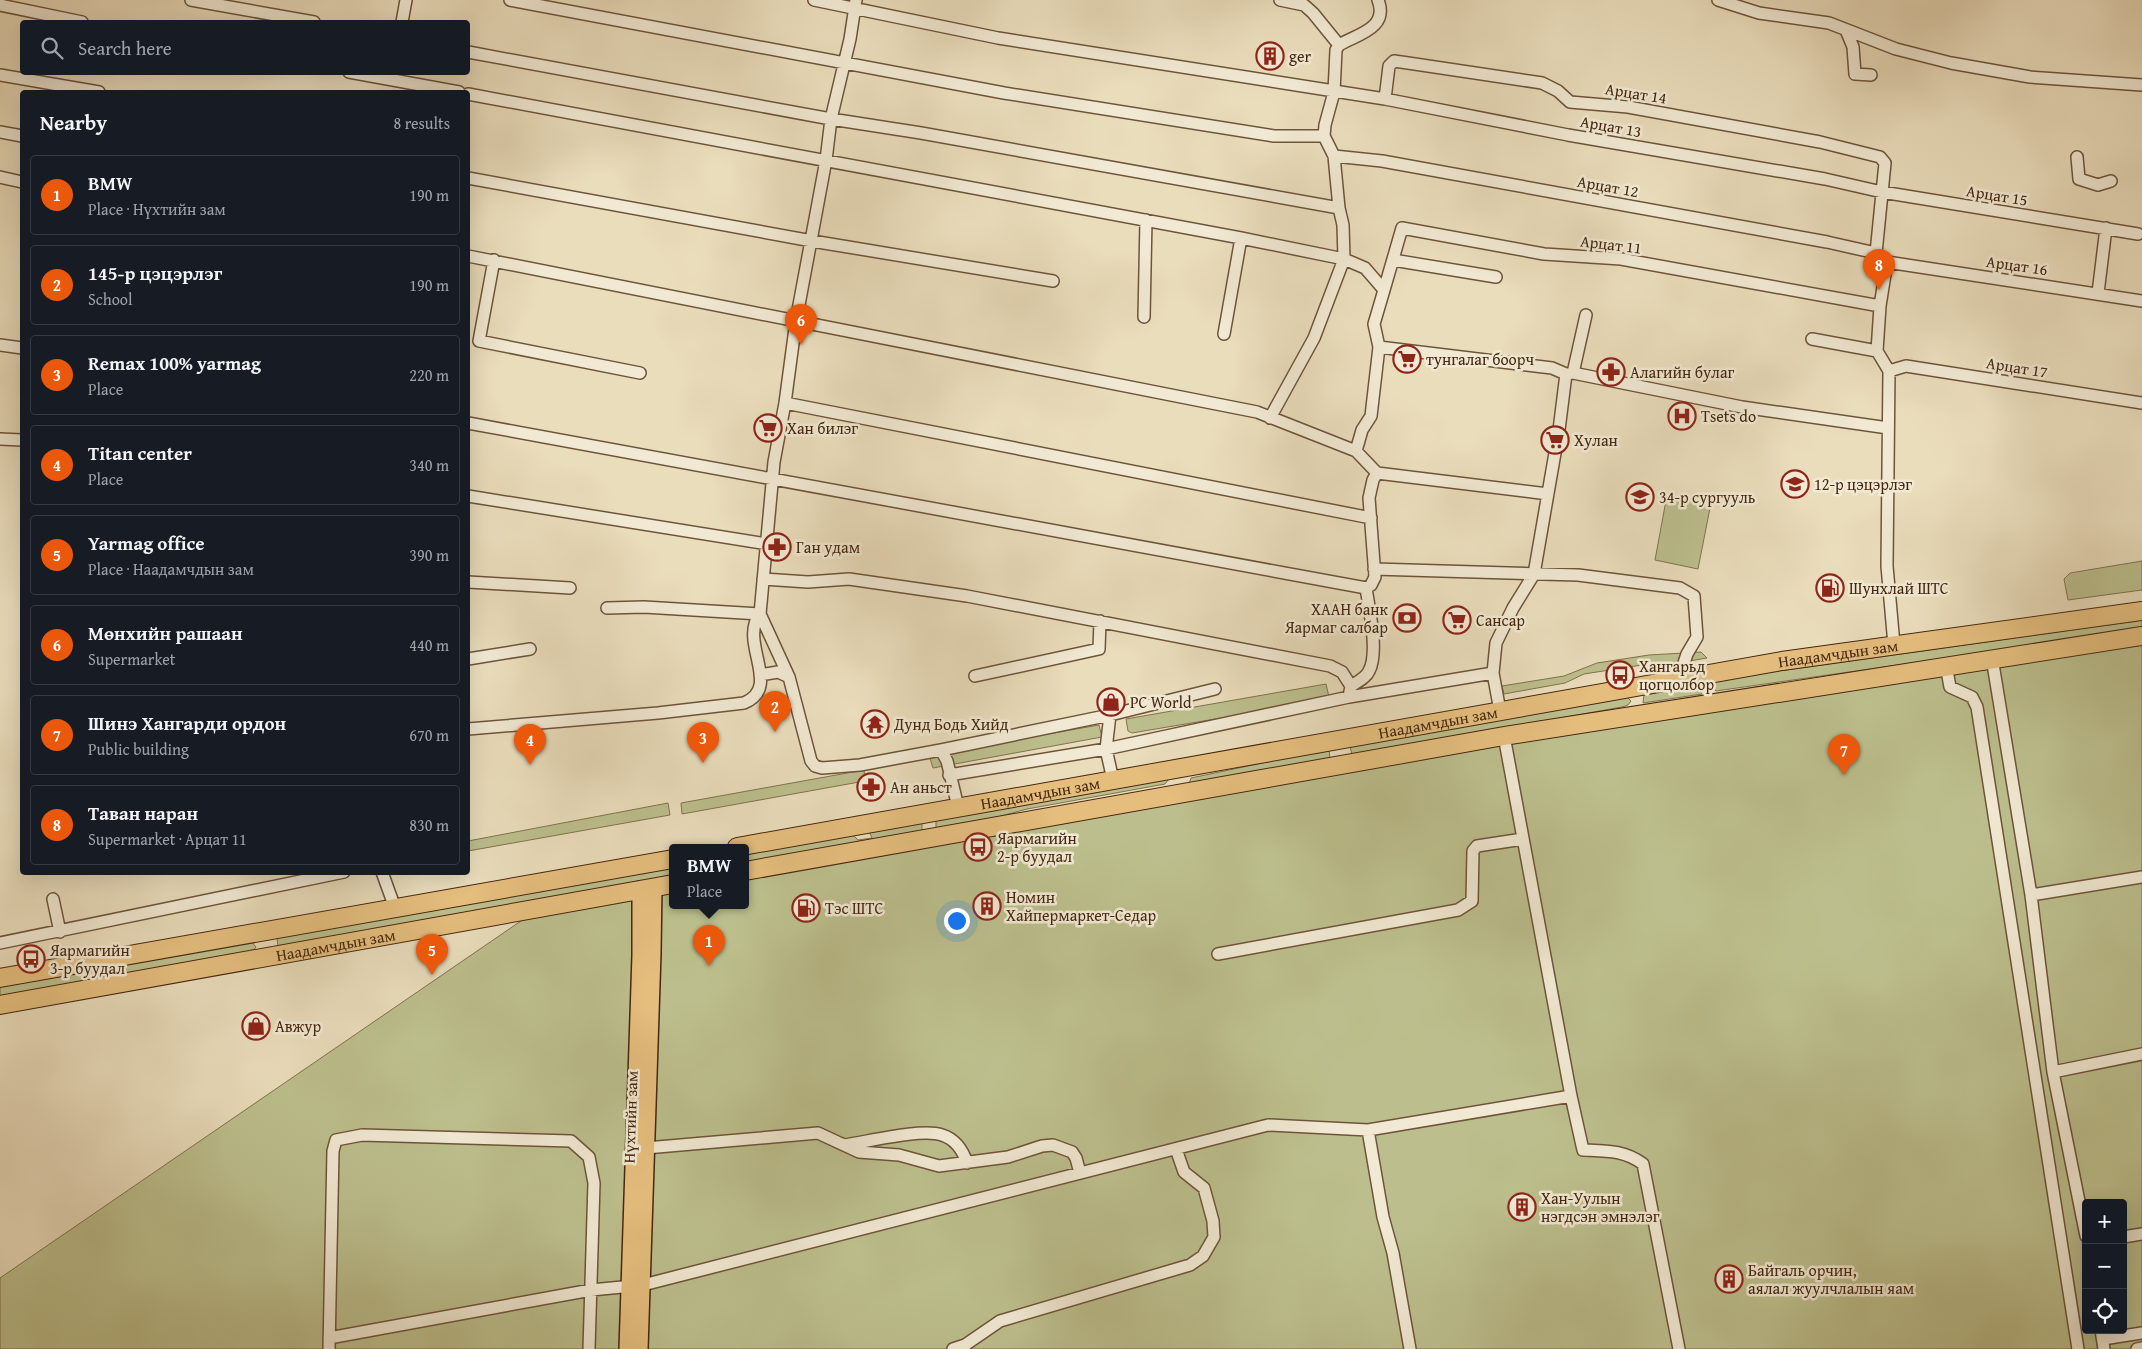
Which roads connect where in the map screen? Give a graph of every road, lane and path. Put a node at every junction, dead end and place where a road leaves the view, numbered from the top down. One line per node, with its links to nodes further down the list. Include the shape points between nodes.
1 (192, 0): 11 (street)
2 (406, 0): 12 (street)
3 (510, 0): 16 (street)
4 (814, 0): 9 (street, Арцат 13)
5 (1280, 0): 14 (street, via 1304,5)
6 (1378, 0): 14 (street, via 1379,20 1372,28)
7 (1718, 0): 13 (street, via 1759,13 1814,20)
8 (0, 5): 10 (street)
9 (856, 5): 16 (street); 24 (street, Арцат 13, via 998,38)
10 (72, 20)
11 (303, 20)
12 (402, 20)
13 (1846, 30): 17 (street, via 1853,47 1855,74); 20 (street, via 1896,49 1951,64 2030,77)
14 (1339, 45): 24 (street)
15 (470, 52): 27 (street)
16 (844, 62): 27 (street); 30 (street, via 1004,93 1264,135)
17 (1872, 75)
18 (0, 76): 21 (street)
19 (394, 76): 22 (street); 23 (street)
20 (2142, 85)
21 (87, 90)
22 (390, 90)
23 (451, 90)
24 (1334, 92): 26 (street, Арцат 13); 30 (street)
25 (470, 94): 33 (street)
26 (1385, 99): 38 (street, Арцат 13); 38 (street, Арцат 14, via 1389,66 1394,61 1542,83 1570,102 1628,107 1872,154 1885,163)
27 (831, 120): 33 (street); 39 (street, via 921,133)
28 (0, 132): 29 (street)
29 (20, 136)
30 (1324, 136): 31 (street)
31 (1334, 156): 39 (street); 45 (street, Арцат 12, via 1382,161)
32 (2077, 157): 36 (street, via 2079,179 2098,185)
33 (826, 160): 40 (street); 44 (street)
34 (0, 177): 37 (street)
35 (470, 178): 44 (street)
36 (2111, 181)
37 (20, 182)
38 (1882, 192): 41 (street, Арцат 15); 45 (street)
39 (1339, 208): 47 (street)
40 (1146, 220): 43 (street); 58 (street)
41 (2106, 228): 42 (street, Арцат 15); 54 (street)
42 (2138, 234)
43 (1241, 238): 47 (street); 60 (street)
44 (812, 241): 52 (street); 59 (street)
45 (1876, 253): 50 (street)
46 (470, 256): 48 (street)
47 (1344, 259): 53 (street, via 1365,268); 71 (street, via 1314,338)
48 (494, 260): 59 (street); 67 (street, via 479,341)
49 (1393, 260): 51 (street); 53 (street, Арцат 11); 56 (street, Арцат 11, via 1402,228 1544,254 1621,259)
50 (1887, 262): 54 (street, Арцат 16); 56 (street)
51 (1496, 277)
52 (1052, 280)
53 (1384, 290): 63 (street, Арцат 11, via 1374,324)
54 (2098, 293): 55 (street, Арцат 16)
55 (2142, 301)
56 (1880, 306): 65 (street)
57 (1586, 315): 68 (street)
58 (1144, 317)
59 (796, 321): 69 (street); 71 (street, via 1257,412)
60 (1224, 334)
61 (1812, 339): 65 (street)
62 (0, 345): 64 (street)
63 (1379, 347): 68 (street, via 1552,368); 76 (street, Арцат 11, via 1371,416 1362,430)
64 (20, 348)
65 (1877, 351): 66 (street)
66 (1888, 371): 70 (street, Арцат 17, via 1906,366); 73 (street)
67 (640, 372)
68 (1569, 374): 73 (street, via 1742,407); 79 (street)
69 (785, 402): 78 (street); 81 (street)
70 (2142, 403)
71 (1270, 418): 76 (street)
72 (470, 423): 78 (street)
73 (1888, 428): 94 (street, via 1887,566)
74 (0, 439): 75 (street)
75 (20, 440)
76 (1356, 451): 77 (street)
77 (1377, 473): 79 (street); 81 (street, via 1371,487)
78 (772, 479): 82 (street); 88 (street)
79 (1548, 494): 84 (street)
80 (470, 496): 82 (street)
81 (1370, 518): 83 (street)
82 (767, 544): 85 (street)
83 (1374, 569): 84 (street); 88 (street, via 1375,577)
84 (1534, 574): 99 (street, via 1648,583 1680,588 1692,594 1698,631); 100 (street, via 1512,608 1496,643)
85 (763, 579): 91 (street); 92 (street, via 808,582 849,578)
86 (470, 582): 87 (street)
87 (570, 588)
88 (1366, 588): 105 (street, via 1373,654 1370,670)
89 (607, 608): 91 (street)
90 (2142, 611): 94 (highway, Наадамчдын зам)
91 (760, 614): 102 (street, via 754,622 753,636); 104 (street)
92 (1100, 620): 103 (street, via 1099,648); 105 (street, via 1330,666 1342,672)
93 (2142, 636): 96 (highway, Наадамчдын зам)
94 (1894, 645): 101 (highway, Наадамчдын зам)
95 (530, 649): 97 (street)
96 (1992, 658): 98 (highway, Наадамчдын зам); 135 (street)
97 (470, 659)
98 (1946, 665): 109 (highway, Наадамчдын зам); 169 (street, via 1950,687 1972,697 1976,707)
99 (1683, 666)
100 (1493, 673): 108 (street); 110 (street)
101 (1708, 674): 106 (highway, Наадамчдын зам); 109 (highway, via 1705,690)
102 (760, 675): 104 (street, via 778,672); 113 (street, via 759,693 744,703)
103 (975, 676)
104 (789, 677): 116 (street, via 815,766 860,765)
105 (1351, 686): 108 (street)
106 (1628, 688): 110 (highway, Наадамчдын зам); 112 (highway, via 1638,702)
107 (1215, 689): 111 (street)
108 (1349, 698): 115 (street)
109 (1714, 702): 112 (highway, Наадамчдын зам)
110 (1500, 711): 117 (highway, Наадамчдын зам)
111 (1110, 715): 115 (street); 116 (street)
112 (1635, 715): 114 (highway, Наадамчдын зам)
113 (470, 729)
114 (1504, 736): 120 (highway, Наадамчдын зам); 125 (street)
115 (1106, 749): 118 (street); 119 (street)
116 (941, 750): 118 (street)
117 (1179, 770): 119 (highway, Наадамчдын зам); 120 (highway)
118 (949, 775): 121 (street)
119 (1113, 780): 121 (highway, Наадамчдын зам)
120 (1184, 792): 124 (highway, Наадамчдын зам)
121 (958, 807): 122 (highway, Наадамчдын зам)
122 (932, 812): 123 (highway, Наадамчдын зам); 124 (highway, via 928,824)
123 (856, 825): 126 (highway, Наадамчдын зам); 127 (highway, via 865,838)
124 (937, 837): 127 (highway, Наадамчдын зам)
125 (1523, 839): 141 (street, via 1478,846 1474,851 1472,901 1458,910); 147 (street)
126 (749, 845)
127 (862, 850): 129 (highway, Наадамчдын зам)
128 (669, 860): 137 (highway, Наадамчдын зам)
129 (749, 870)
130 (330, 875): 139 (street)
131 (383, 875): 137 (street)
132 (2142, 877): 135 (street)
133 (669, 885): 134 (highway, Наадамчдын зам)
134 (647, 888): 142 (highway, Наадамчдын зам); 150 (main road, Нүхтийн зам); 157 (main road, Нүхтийн зам)
135 (2031, 895): 146 (street)
136 (53, 899): 139 (street)
137 (395, 908): 138 (highway, Наадамчдын зам)
138 (262, 931): 142 (highway); 143 (highway, Наадамчдын зам)
139 (60, 932): 140 (street)
140 (0, 943)
141 (1218, 954)
142 (268, 957): 144 (highway, Наадамчдын зам)
143 (0, 978)
144 (0, 1005)
145 (2142, 1054): 146 (street)
146 (2052, 1072): 154 (street)
147 (1571, 1096): 148 (street); 168 (street, via 1583,1150 1620,1152 1643,1164)
148 (1368, 1130): 151 (street, via 1268,1125); 167 (street, via 1382,1217 1393,1253)
149 (842, 1146): 150 (street, via 818,1133); 152 (street, via 859,1152 899,1155 939,1166); 152 (street, via 916,1135 942,1135 962,1150)
150 (646, 1148): 157 (main road, Нүхтийн зам)
151 (1176, 1148): 153 (street); 166 (street, via 1184,1172 1204,1188 1213,1221 1214,1237 1203,1256 1190,1265 1000,1321 965,1345)
152 (967, 1163): 153 (street, via 1008,1157 1053,1145 1072,1152)
153 (1080, 1173): 157 (street)
154 (2082, 1217)
155 (2142, 1234): 156 (street)
156 (2127, 1236)
157 (636, 1285): 158 (street); 164 (main road, Нүхтийн зам); 165 (main road, Нүхтийн зам)
158 (590, 1290): 161 (street); 161 (street, via 594,1183 589,1157 571,1141 362,1135 340,1138 336,1140 333,1151); 163 (street)
159 (2142, 1332): 160 (street)
160 (2103, 1339)
161 (329, 1343)
162 (2142, 1348): 170 (street)
163 (589, 1349)
164 (627, 1349)
165 (640, 1349)
166 (953, 1349)
167 (1410, 1349)
168 (1678, 1349)
169 (2078, 1349)
170 (2136, 1349)

